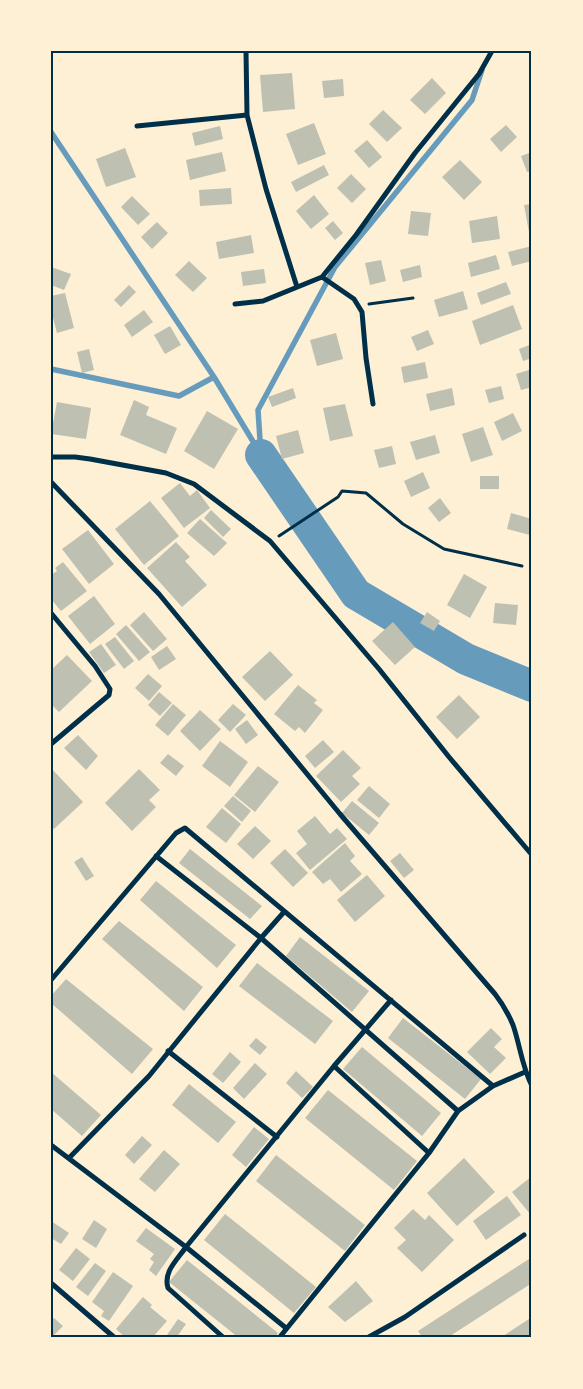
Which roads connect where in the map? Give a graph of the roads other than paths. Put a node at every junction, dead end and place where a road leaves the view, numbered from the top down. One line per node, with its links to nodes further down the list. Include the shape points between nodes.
1 (246, 51): 3 (street)
2 (492, 51): 5 (street, via 480,74)
3 (247, 115): 4 (street); 6 (street)
4 (137, 126)
5 (322, 277): 6 (street); 8 (street, via 354,299 362,312)
6 (296, 287): 7 (street, via 263,300)
7 (235, 304)
8 (373, 404)
9 (51, 457): 13 (street, via 75,456 180,478 194,484 270,541)
10 (51, 482): 22 (street, via 159,594 340,814 495,994 512,1025)
11 (51, 613): 12 (street, via 110,689 109,695)
12 (51, 744)
13 (532, 855)
14 (156, 856): 15 (street, via 176,833 185,828); 16 (street); 17 (street)
15 (284, 912): 16 (street); 18 (street)
16 (261, 938): 19 (street); 20 (street)
17 (51, 980)
18 (391, 1000): 19 (street); 23 (street)
19 (366, 1029): 21 (street); 25 (street)
20 (168, 1052): 26 (street); 29 (street)
21 (334, 1066): 26 (street); 28 (street)
22 (525, 1072): 23 (street); 24 (street)
23 (493, 1086): 25 (street)
24 (532, 1086)
25 (458, 1111): 28 (street)
26 (277, 1137): 31 (street)
27 (51, 1144): 29 (street)
28 (429, 1153): 33 (street)
29 (69, 1158): 31 (street)
30 (524, 1235): 37 (street, via 405,1317)
31 (186, 1247): 33 (street); 35 (street, via 169,1272 168,1288)
32 (51, 1283): 34 (street)
33 (286, 1328): 36 (street)
34 (115, 1338)
35 (224, 1338)
36 (279, 1338)
37 (367, 1338)

